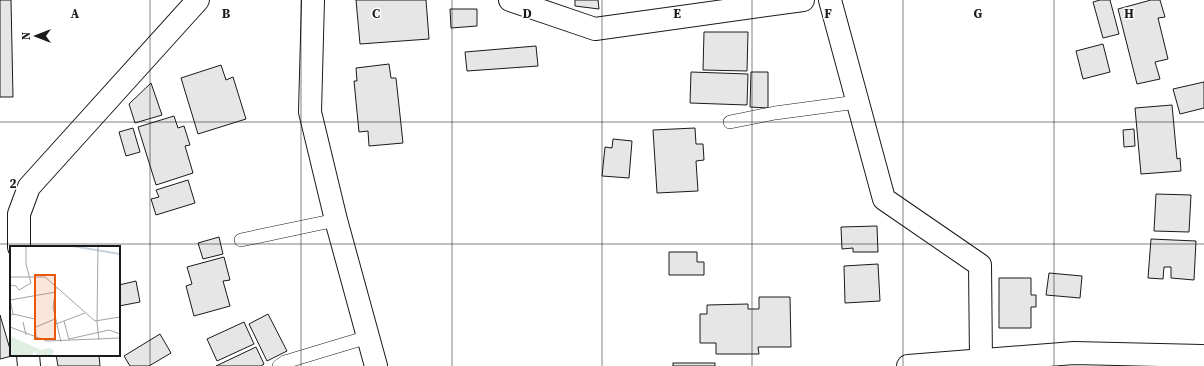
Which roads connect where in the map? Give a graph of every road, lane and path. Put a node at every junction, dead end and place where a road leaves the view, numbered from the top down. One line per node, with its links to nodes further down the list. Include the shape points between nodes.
1 (198, 0): 10 (street, via 29,187 19,214)
2 (313, 0): 8 (street, via 310,112)
3 (510, 0): 4 (street, via 595,30)
4 (803, 0)
5 (830, 0): 6 (street)
6 (858, 102): 7 (lane); 14 (street, via 884,199 980,265)
7 (730, 122)
8 (336, 220): 9 (lane); 11 (street)
9 (241, 240)
10 (19, 246)
11 (368, 336): 16 (lane); 17 (street)
12 (28, 356): 15 (street)
13 (1202, 357): 14 (street, via 1074,353)
14 (981, 360): 18 (street)
15 (29, 366)
16 (279, 366)
17 (376, 366)
18 (908, 366)

